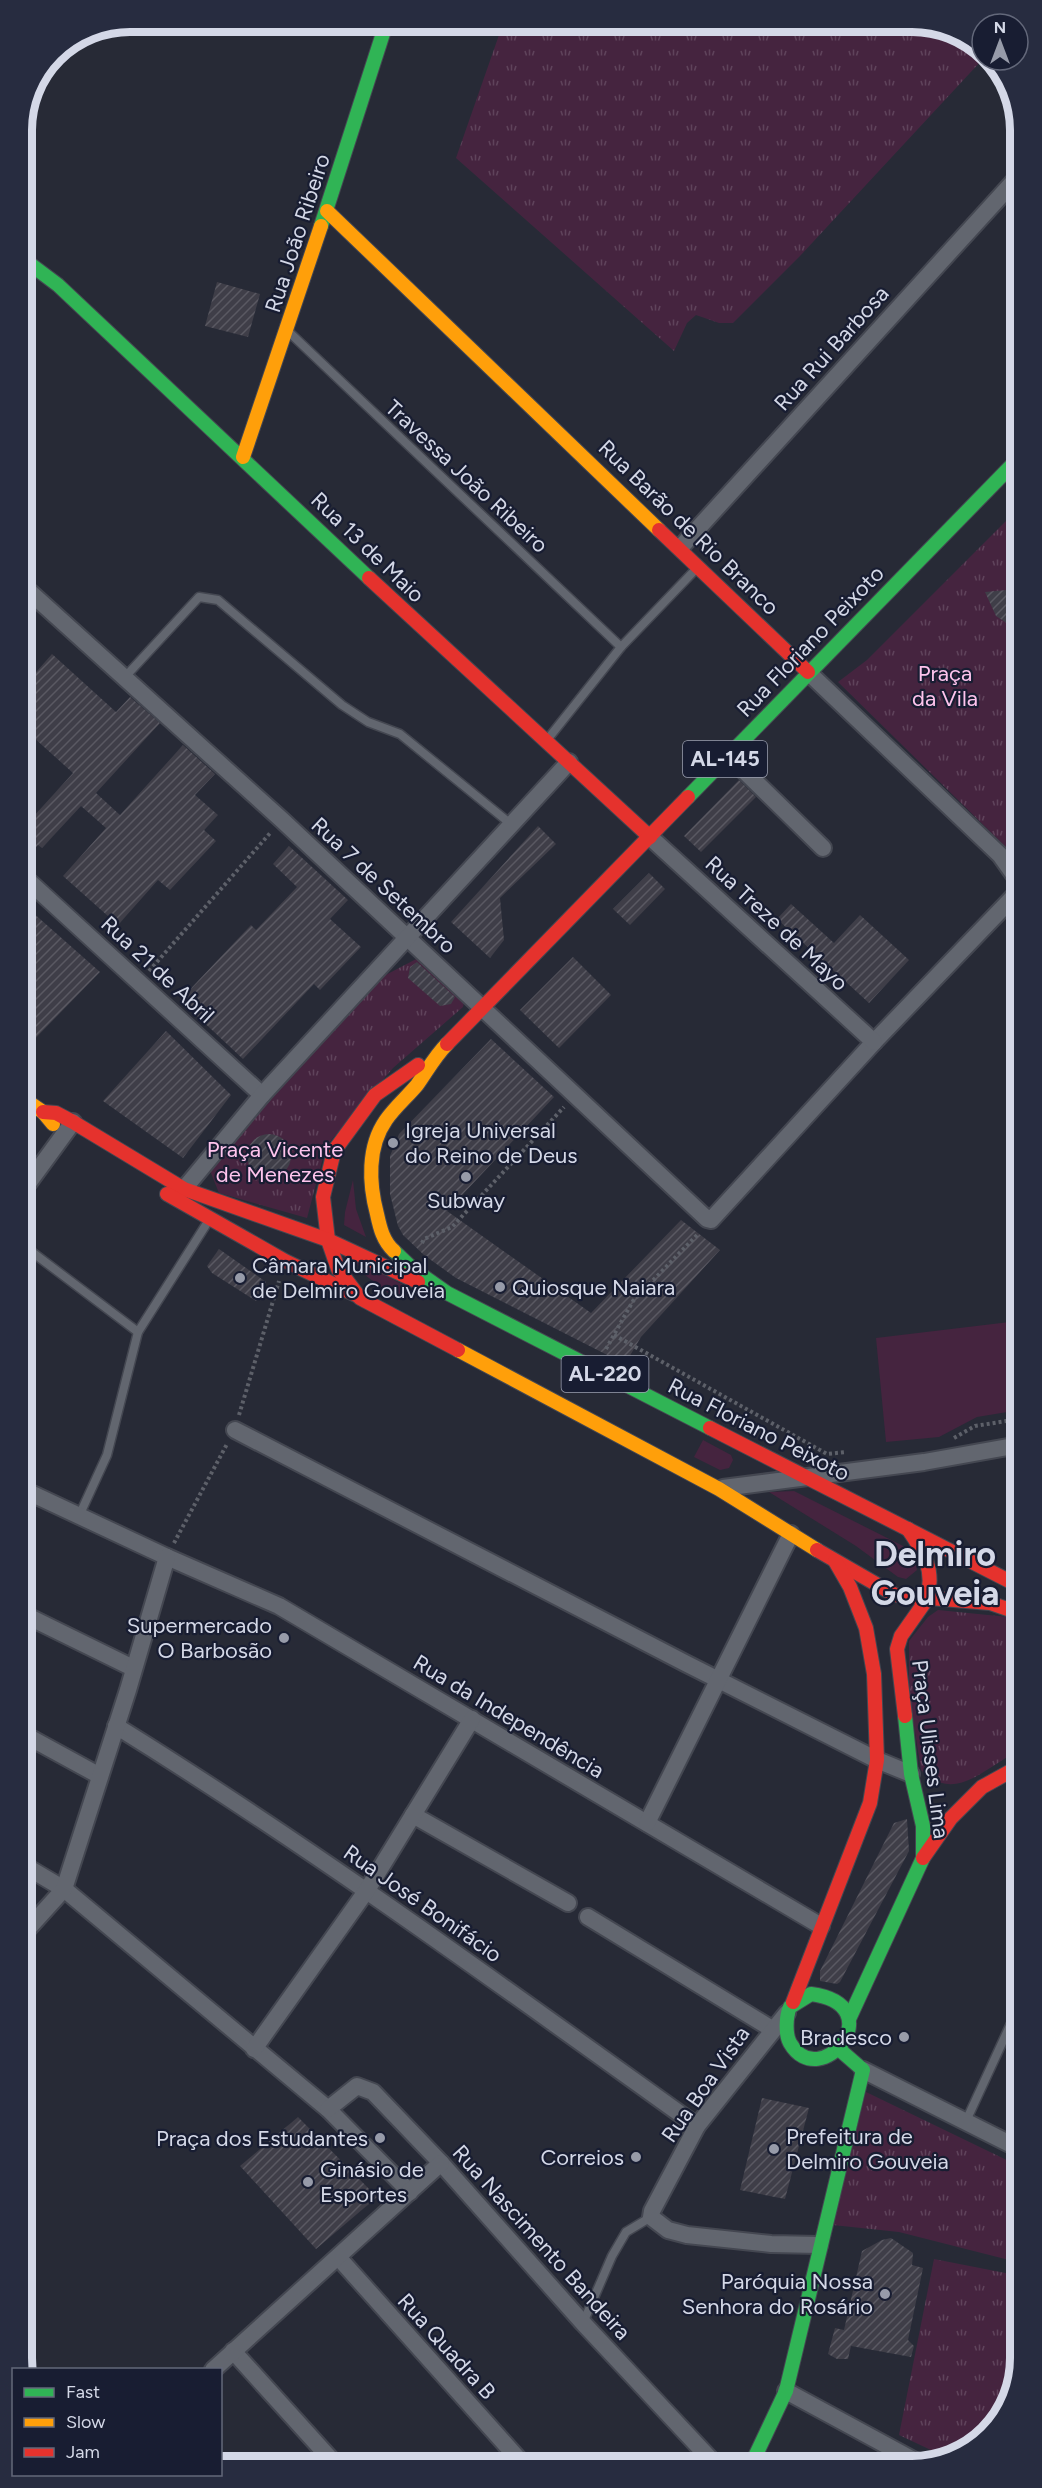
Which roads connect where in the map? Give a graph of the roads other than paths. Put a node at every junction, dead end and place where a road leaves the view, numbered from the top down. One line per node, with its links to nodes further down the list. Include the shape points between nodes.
1 (384, 32): 3 (main road, Rua João Ribeiro)
2 (1010, 186): 10 (street, Rua Rui Barbosa)
3 (327, 211): 7 (main road, Rua João Ribeiro); 10 (main road, Rua Barão de Rio Branco, via 451,334)
4 (32, 255): 6 (main road)
5 (32, 266): 6 (main road)
6 (58, 285): 8 (main road, Rua 13 de Maio)
7 (288, 330): 8 (main road, Rua João Ribeiro); 13 (lane, Travessa João Ribeiro)
8 (243, 457): 16 (main road, Rua 13 de Maio)
9 (1010, 467): 14 (main road, Rua Floriano Peixoto / AL-145)
10 (681, 548): 11 (main road, Rua Barão de Rio Branco)
11 (699, 566): 13 (lane); 14 (main road, Rua Barão de Rio Branco)
12 (32, 594): 15 (street, Rua 7 de Setembro)
13 (621, 647): 16 (lane)
14 (808, 672): 17 (main road, Rua Floriano Peixoto / AL-145); 22 (street, Rua Barão de Rio Branco, via 1000,855)
15 (125, 677): 19 (lane, via 199,597 218,600 342,705 368,722 400,735); 25 (street, Rua 7 de Setembro)
16 (546, 740): 18 (main road, Rua 13 de Maio)
17 (728, 755): 20 (main road, Rua Floriano Peixoto / AL-145); 21 (street)
18 (569, 762): 19 (street); 20 (main road, Rua 13 de Maio)
19 (512, 825): 25 (street)
20 (650, 837): 26 (main road, Rua Floriano Peixoto / AL-145); 27 (street, Rua Treze de Mayo)
21 (823, 848)
22 (1010, 869)
23 (32, 884): 29 (street, Rua 21 de Abril)
24 (1010, 900): 27 (street)
25 (406, 936): 26 (street, Rua 7 de Setembro); 29 (street)
26 (482, 1009): 27 (street, Rua 7 de Setembro, via 711,1220); 28 (main road, Rua Floriano Peixoto / AL-145)
27 (873, 1042)
28 (434, 1057): 36 (main road, Rua Floriano Peixoto / AL-220, via 375,1095 334,1151 323,1197); 38 (main road, Rua Floriano Peixoto / AL-220, via 418,1083 385,1121 372,1152 372,1196 388,1246 412,1269)
29 (262, 1095): 34 (street)
30 (32, 1104): 31 (main road)
31 (69, 1132): 33 (street); 34 (main road)
32 (131, 1174): 35 (main road, AL-220)
33 (32, 1178)
34 (184, 1189): 36 (main road)
35 (210, 1219): 39 (main road, AL-220); 40 (lane)
36 (328, 1240): 38 (main road); 39 (main road, Rua Floriano Peixoto / AL-220, via 338,1269)
37 (32, 1252): 40 (lane)
38 (447, 1293): 43 (main road, Rua Floriano Peixoto / AL-220, via 568,1361 595,1369)
39 (360, 1298): 44 (main road, AL-220 / AL-220, via 551,1392)
40 (138, 1332): 46 (lane, via 107,1455)
41 (234, 1430): 56 (street)
42 (1010, 1447): 43 (street)
43 (808, 1478): 44 (street); 47 (main road, Rua Floriano Peixoto / AL-220)
44 (719, 1489): 48 (main road, AL-220 / AL-220)
45 (32, 1494): 46 (street, Rua da Independência)
46 (79, 1516): 49 (street, Rua da Independência)
47 (907, 1528): 51 (main road, Rua Floriano Peixoto / AL-220); 52 (main road, via 930,1562 931,1588)
48 (791, 1533): 50 (main road, AL-220 / AL-220); 56 (street)
49 (167, 1557): 55 (street); 57 (street, Rua da Independência, via 279,1606)
50 (835, 1561): 52 (main road, AL-220 / AL-220, via 895,1595); 60 (main road, via 866,1628 873,1674)
51 (1010, 1581)
52 (927, 1599): 53 (main road, AL-220 / AL-220, via 990,1603); 62 (main road, Praça Ulisses Lima, via 901,1636 897,1649)
53 (1010, 1610)
54 (32, 1618): 55 (street)
55 (133, 1668): 58 (street)
56 (718, 1679): 60 (street); 65 (street)
57 (472, 1719): 64 (street); 65 (street, Rua da Independência)
58 (116, 1726): 63 (street); 69 (street, Rua José Bonifácio, via 226,1794)
59 (32, 1739): 63 (street)
60 (877, 1760): 62 (street); 73 (main road, via 870,1803)
61 (1010, 1772): 66 (main road, via 982,1787 951,1818)
62 (911, 1774): 66 (main road, Praça Ulisses Lima, via 923,1826)
63 (100, 1776): 68 (street)
64 (413, 1815): 69 (street); 70 (street)
65 (647, 1823): 73 (street, Rua da Independência)
66 (923, 1858): 75 (main road, Praça Ulisses Lima)
67 (32, 1870): 68 (street)
68 (64, 1889): 72 (street); 78 (street)
69 (367, 1890): 78 (street); 83 (street, Rua José Bonifácio)
70 (568, 1903)
71 (588, 1917): 77 (street)
72 (32, 1924)
73 (821, 1926): 74 (main road)
74 (790, 2007): 75 (main road, via 811,1994 831,1997 846,2009); 77 (street, Rua Boa Vista); 79 (main road, via 789,2042 802,2055 822,2059)
75 (849, 2019): 79 (main road, via 848,2040)
76 (1010, 2026): 82 (lane)
77 (772, 2028): 83 (street, Rua Boa Vista)
78 (254, 2049): 81 (street)
79 (840, 2050): 80 (main road)
80 (863, 2070): 82 (street); 88 (main road)
81 (328, 2109): 85 (street, Rua Nascimento Bandeira, via 361,2086 373,2092); 86 (street)
82 (966, 2121): 84 (street)
83 (697, 2126): 87 (street, Rua Boa Vista)
84 (1010, 2144)
85 (441, 2163): 86 (street); 90 (street, Rua Nascimento Bandeira)
86 (410, 2192): 89 (street)
87 (651, 2217): 88 (street, via 668,2230 687,2235); 90 (lane, via 626,2232)
88 (819, 2245): 93 (main road)
89 (338, 2257): 91 (street); 96 (street, Rua Quadra B)
90 (583, 2322): 97 (street, Rua Nascimento Bandeira)
91 (233, 2351): 92 (street); 95 (street)
92 (215, 2368)
93 (786, 2391): 94 (street); 98 (main road)
94 (887, 2455)
95 (328, 2456)
96 (516, 2456)
97 (707, 2456)
98 (755, 2456)

